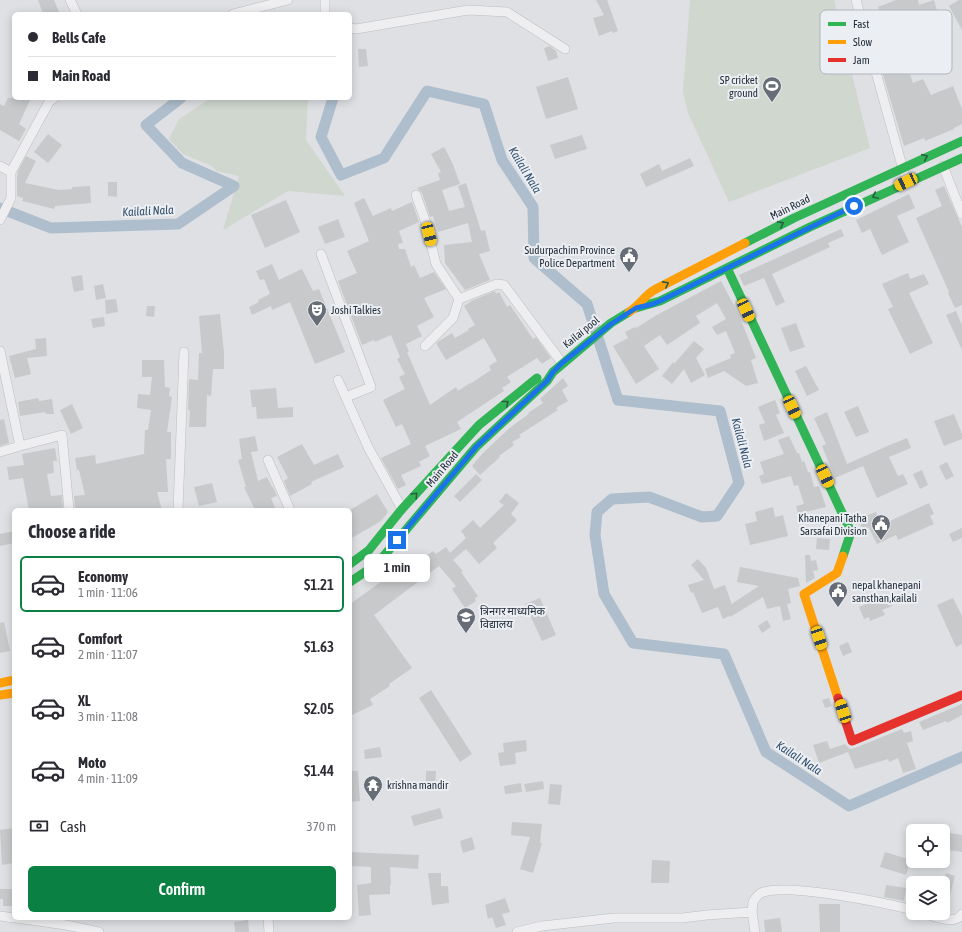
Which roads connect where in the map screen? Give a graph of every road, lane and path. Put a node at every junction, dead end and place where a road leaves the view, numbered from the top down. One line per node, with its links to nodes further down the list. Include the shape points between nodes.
1 (70, 0): 6 (street)
2 (288, 0): 7 (street)
3 (325, 0): 8 (street)
4 (856, 0): 5 (street)
5 (859, 10)
6 (76, 12)
7 (241, 12)
8 (325, 12)
9 (352, 28): 10 (street, via 468,10 507,12)
10 (565, 49)
11 (876, 74): 17 (street)
12 (52, 100): 18 (street)
13 (962, 141): 17 (main road, Main Road, one-way to 13)
14 (962, 158): 16 (main road, Main Road)
15 (0, 166): 18 (street)
16 (943, 166): 19 (main road, Main Road); 21 (street)
17 (902, 167): 19 (street); 26 (main road, Main Road, one-way to 17, via 646,295 681,276 794,218)
18 (11, 172): 22 (street, via 11,198)
19 (906, 182): 24 (main road, Main Road, one-way to 24)
20 (416, 195): 25 (street, via 436,264)
21 (962, 214)
22 (0, 220)
23 (321, 254): 35 (street, via 371,387)
24 (727, 268): 26 (main road, Main Road, via 656,302); 49 (main road, via 851,532 837,573 804,594 852,741)
25 (459, 299): 28 (street, via 453,318); 31 (street, via 497,284 504,285)
26 (636, 308): 27 (main road, Main Road)
27 (611, 324): 31 (main road, Kailai pool)
28 (425, 346)
29 (0, 351): 33 (street)
30 (184, 352): 40 (street)
31 (565, 361): 32 (main road, Main Road)
32 (553, 372): 42 (main road, Main Road, one-way to 32, via 479,425 542,374); 44 (main road, Main Road, via 547,381 476,447 377,564)
33 (3, 377): 36 (street)
34 (338, 380): 35 (street)
35 (346, 397): 42 (street, via 368,447)
36 (20, 446): 37 (street); 39 (street, via 62,435)
37 (0, 452)
38 (268, 460): 41 (street)
39 (69, 508)
40 (178, 508)
41 (289, 508)
42 (402, 509): 43 (main road, Main Road, via 369,550)
43 (352, 563)
44 (352, 581)
45 (12, 680): 46 (main road)
46 (0, 683)
47 (12, 693): 48 (main road)
48 (0, 695)
49 (962, 695)
50 (906, 908): 51 (street, via 798,890 761,893 753,902)
51 (752, 912): 60 (street, via 682,918 614,918 542,926); 61 (street)
52 (962, 914): 55 (street, via 954,920)
53 (0, 916): 54 (street)
54 (12, 918)
55 (950, 919)
56 (31, 920): 58 (street)
57 (268, 920): 59 (street)
58 (99, 932)
59 (269, 932)
60 (517, 932)
61 (755, 932)

